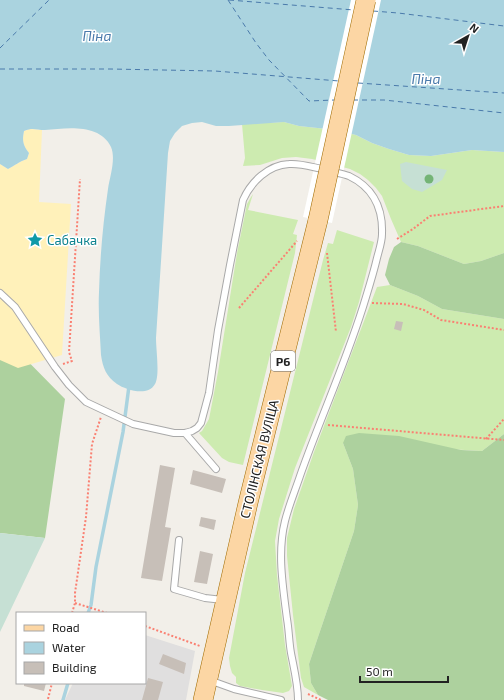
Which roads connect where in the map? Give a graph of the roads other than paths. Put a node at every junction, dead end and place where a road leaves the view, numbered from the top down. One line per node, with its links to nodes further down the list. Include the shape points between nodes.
1 (366, 0): 6 (main road, СТОЛІНСКАЯ ВУЛІЦА / Р6, bridge, via 318,220)
2 (0, 293): 3 (lane, via 15,307 55,367 86,402 133,424)
3 (185, 433): 4 (lane); 10 (lane, via 197,428 204,415 243,200 254,182 268,171 288,164 347,176 361,184 369,191 381,214 382,237 354,335 292,496 281,544 284,596)
4 (216, 469)
5 (179, 540): 6 (lane, via 174,589)
6 (226, 601): 7 (main road, СТОЛІНСКАЯ ВУЛІЦА / Р6)
7 (208, 680): 8 (main road, СТОЛІНСКАЯ ВУЛІЦА / Р6); 9 (lane)
8 (203, 700)
9 (281, 700)
10 (298, 700)

